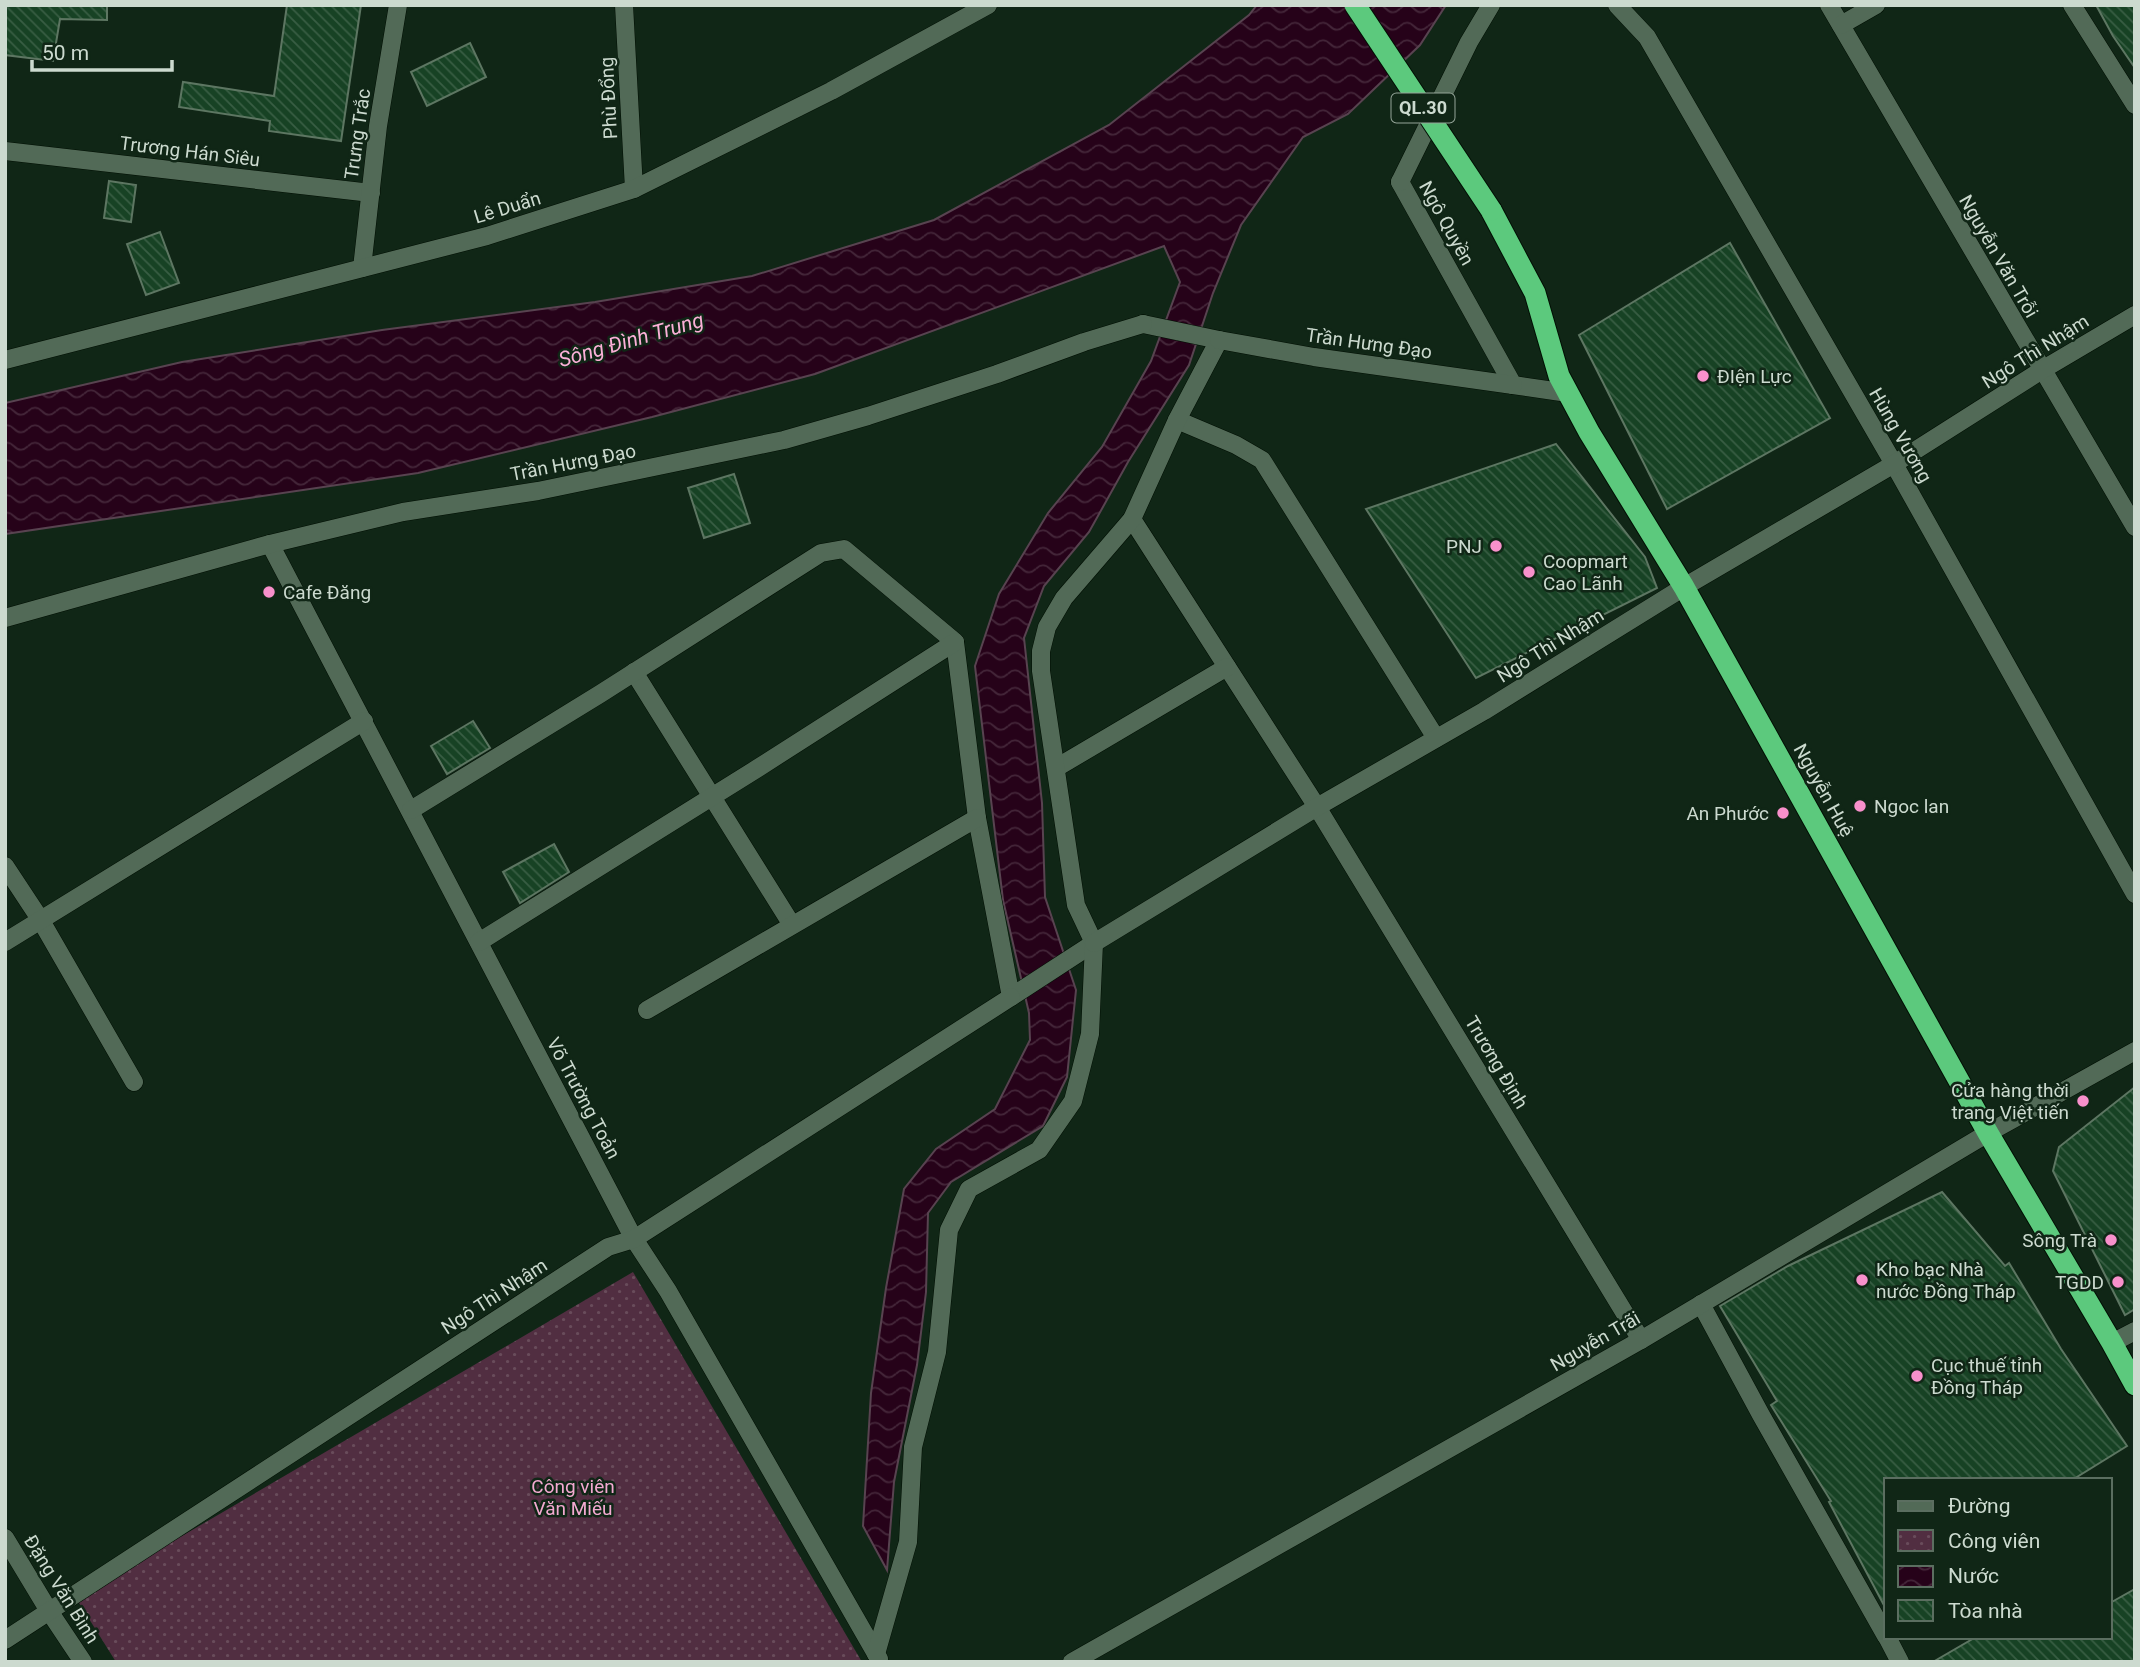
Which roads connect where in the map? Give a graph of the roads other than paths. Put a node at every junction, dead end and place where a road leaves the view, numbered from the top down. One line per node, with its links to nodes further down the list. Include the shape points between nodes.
1 (398, 5): 14 (street, Trưng Trắc)
2 (624, 5): 13 (street, Phù Đổng)
3 (988, 5): 13 (street, Lê Duẩn, via 831,91)
4 (1355, 5): 21 (highway, Nguyễn Huệ / QL.30, bridge, via 1491,210 1535,293)
5 (1491, 5): 20 (street, Ngô Quyền, via 1400,182)
6 (1617, 5): 23 (street, Hùng Vương, via 1647,37)
7 (1829, 5): 10 (street, Nguyễn Văn Trỗi)
8 (1876, 5): 10 (street)
9 (2072, 5): 11 (street)
10 (1841, 26): 19 (street, Nguyễn Văn Trỗi)
11 (2135, 105)
12 (5, 151): 14 (street, Trương Hán Siêu)
13 (634, 189): 15 (street, Lê Duẩn, via 488,236)
14 (370, 193): 15 (street, Trưng Trắc)
15 (362, 268): 18 (street, Lê Duẩn)
16 (2135, 315): 19 (street, Ngô Thì Nhậm)
17 (1219, 340): 20 (street, Trần Hưng Đạo); 22 (street); 26 (street, Trần Hưng Đạo, via 1143,324 784,440 538,491 403,512)
18 (5, 360)
19 (2042, 370): 23 (street, Ngô Thì Nhậm); 25 (street, Nguyễn Văn Trỗi)
20 (1513, 385): 21 (street, Trần Hưng Đạo)
21 (1568, 393): 27 (highway, Nguyễn Huệ / QL.30)
22 (1177, 420): 24 (street); 33 (street, via 1262,460)
23 (1895, 464): 27 (street, Ngô Thì Nhậm); 40 (street, Hùng Vương)
24 (1132, 519): 30 (street, Trương Định); 34 (street, via 1064,598 1047,627 1041,671)
25 (2135, 527)
26 (270, 544): 28 (street, Trần Hưng Đạo); 32 (street, Võ Trường Toản)
27 (1684, 587): 33 (street, Ngô Thì Nhậm); 50 (highway, Nguyễn Huệ / QL.30)
28 (5, 618)
29 (955, 642): 31 (street, via 844,549 821,553); 35 (street); 38 (street)
30 (1227, 667): 34 (street); 36 (street, Trương Định)
31 (634, 672): 35 (street); 37 (street)
32 (364, 721): 37 (street, Võ Trường Toản); 41 (street)
33 (1436, 738): 36 (street, Ngô Thì Nhậm)
34 (1056, 768): 45 (street, via 1076,905)
35 (712, 797): 42 (street); 44 (street)
36 (1317, 807): 45 (street, Ngô Thì Nhậm); 54 (street, Trương Định)
37 (411, 810): 44 (street, Võ Trường Toản)
38 (977, 818): 42 (street); 46 (street)
39 (5, 866): 41 (street)
40 (2135, 894)
41 (40, 919): 43 (street); 49 (street)
42 (793, 925): 47 (street)
43 (5, 942)
44 (479, 942): 51 (street, Võ Trường Toản)
45 (1094, 943): 46 (street, Ngô Thì Nhậm); 62 (street, via 1090,1034 1073,1101 1039,1150 969,1189 949,1230 937,1352 913,1447 908,1542)
46 (1011, 997): 51 (street, Ngô Thì Nhậm)
47 (647, 1010)
48 (2135, 1051): 50 (street, Nguyễn Trãi)
49 (134, 1082)
50 (1988, 1133): 52 (street, Nguyễn Trãi); 55 (highway, Nguyễn Huệ / QL.30)
51 (634, 1239): 58 (street, Ngô Thì Nhậm, via 608,1247); 62 (street, Võ Trường Toản)
52 (1701, 1304): 54 (street, Nguyễn Trãi); 59 (street)
53 (2135, 1331): 55 (street)
54 (1641, 1340): 64 (street, Nguyễn Trãi)
55 (2112, 1343): 56 (highway, Nguyễn Huệ / QL.30)
56 (2135, 1385)
57 (5, 1538): 58 (street, Đặng Văn Bình)
58 (49, 1611): 61 (street, Ngô Thì Nhậm); 63 (street, Đặng Văn Bình)
59 (1884, 1632)
60 (1888, 1639): 65 (street)
61 (5, 1640)
62 (878, 1658)
63 (83, 1662)
64 (1072, 1662)
65 (1900, 1662)

